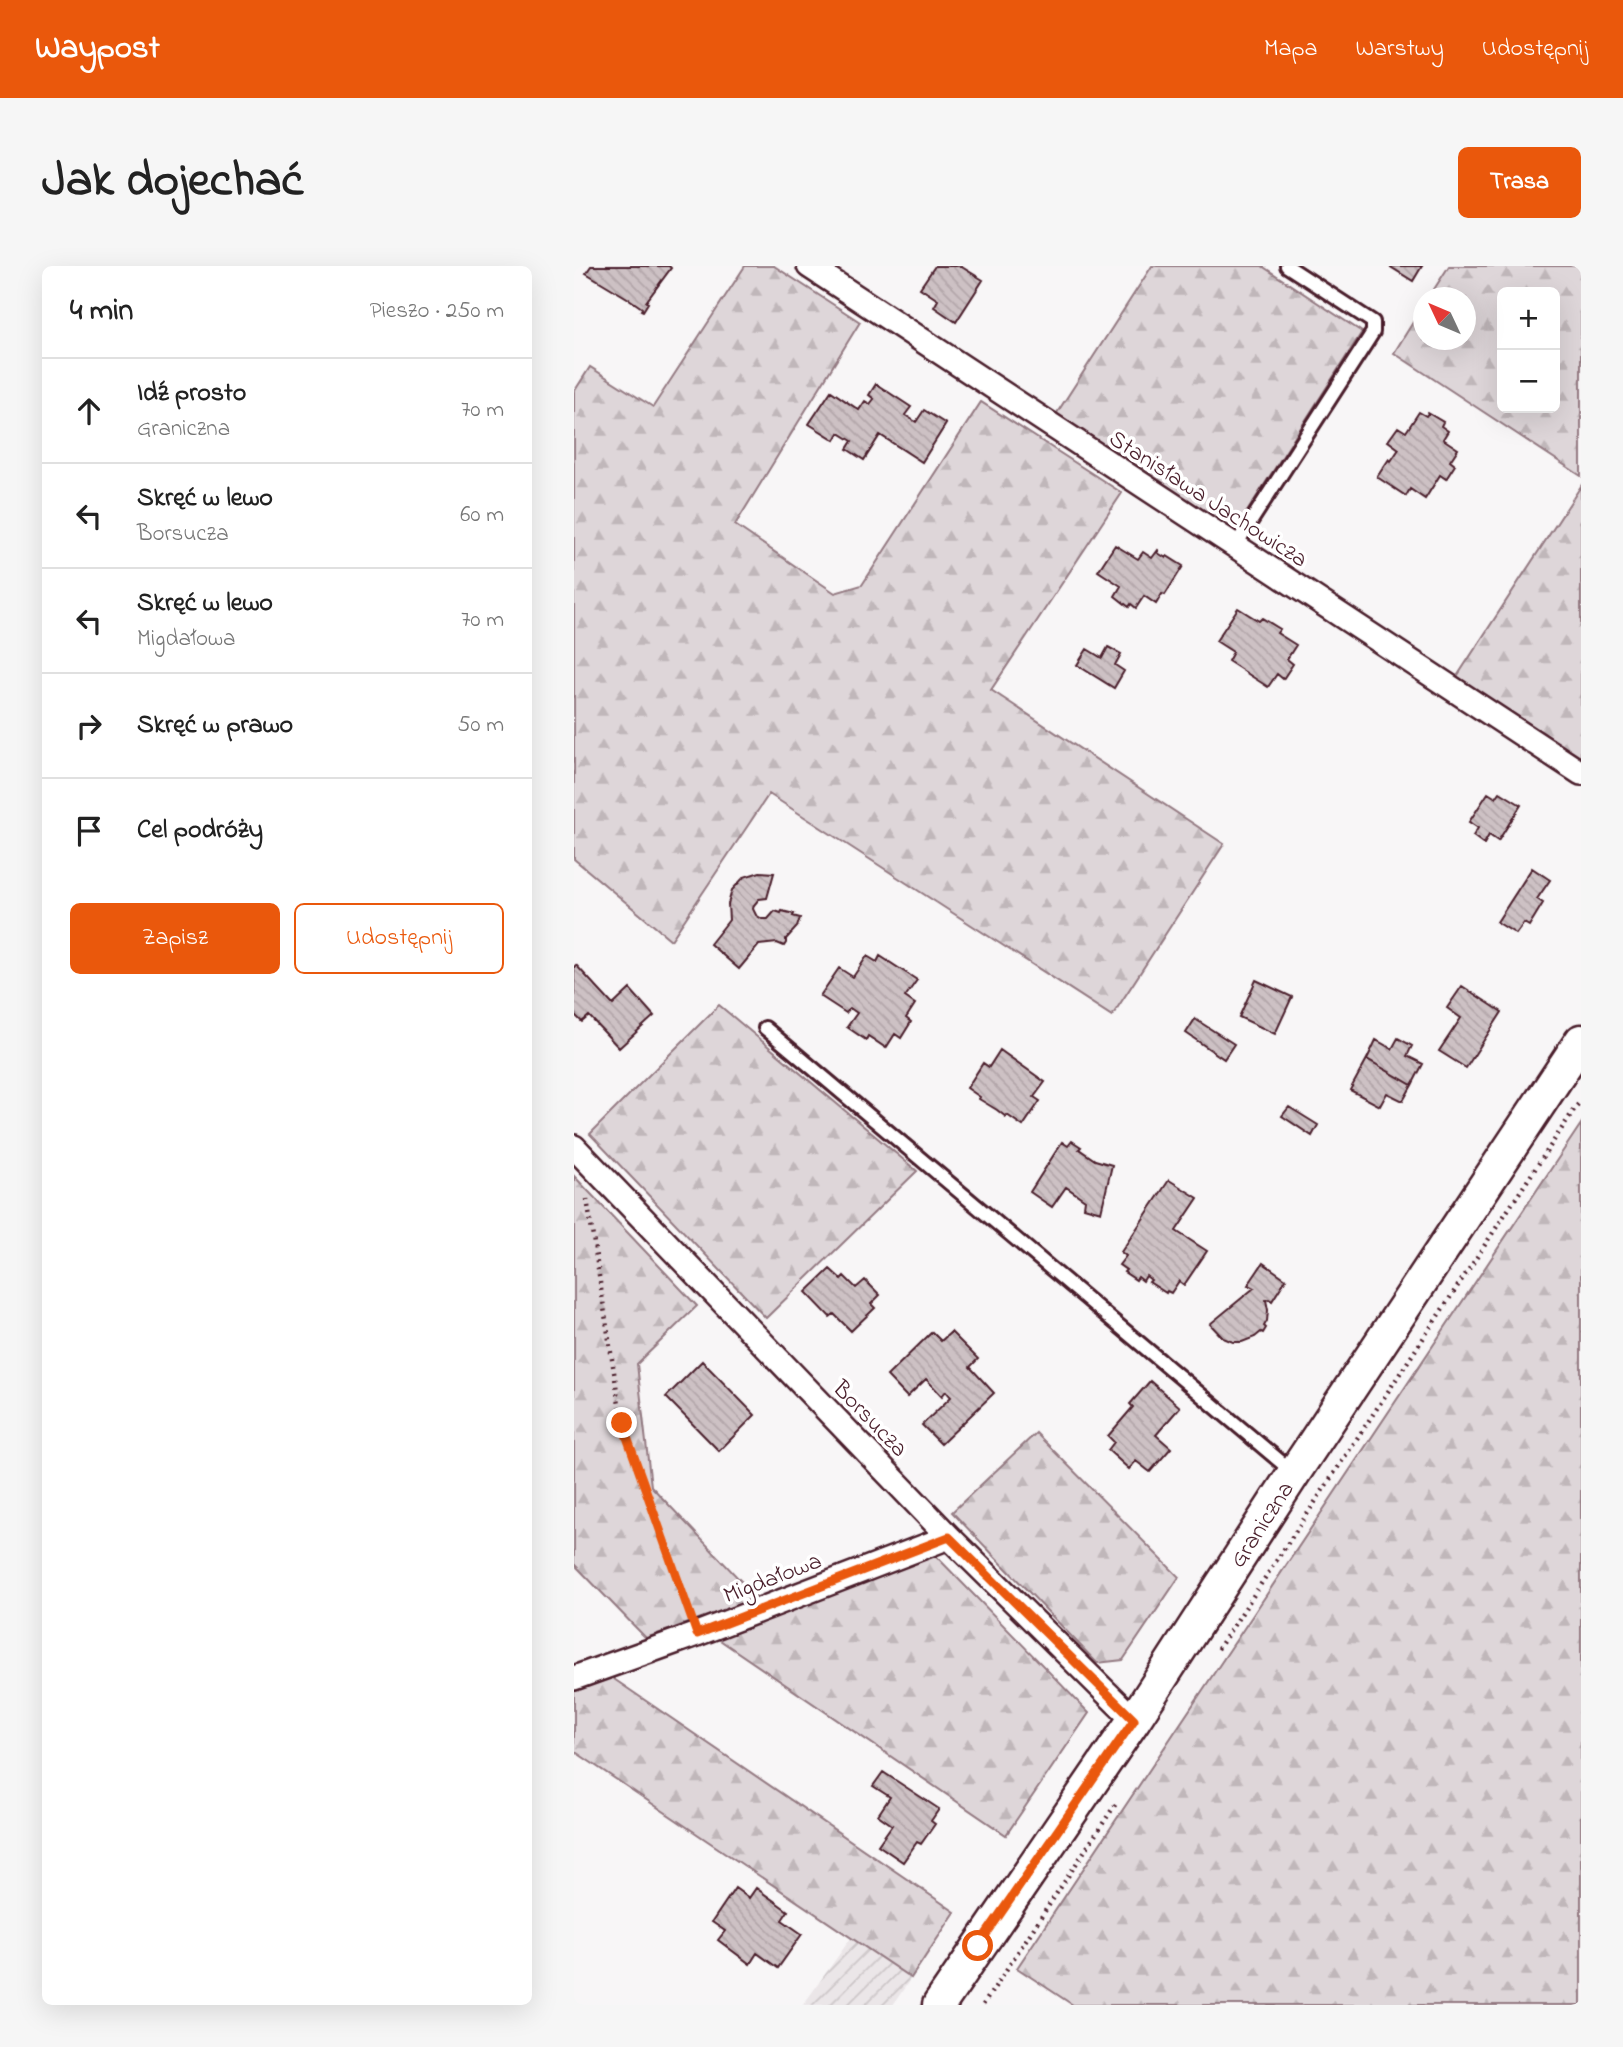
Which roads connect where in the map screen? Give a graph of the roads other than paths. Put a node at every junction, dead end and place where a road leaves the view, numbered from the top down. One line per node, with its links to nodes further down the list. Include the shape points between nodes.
1 (809, 266): 3 (street, Stanisława Jachowicza)
2 (1287, 266): 3 (lane, via 1373,321 1373,332)
3 (1235, 546): 4 (street, Stanisława Jachowicza)
4 (1581, 773)
5 (765, 1028): 8 (lane)
6 (1581, 1041): 8 (street, Graniczna)
7 (577, 1151): 9 (street, Borsucza)
8 (1294, 1473): 11 (street, Graniczna)
9 (949, 1537): 10 (street, Migdałowa); 11 (street, Borsucza)
10 (574, 1678)
11 (1134, 1720): 12 (street, Graniczna)
12 (939, 2005)

